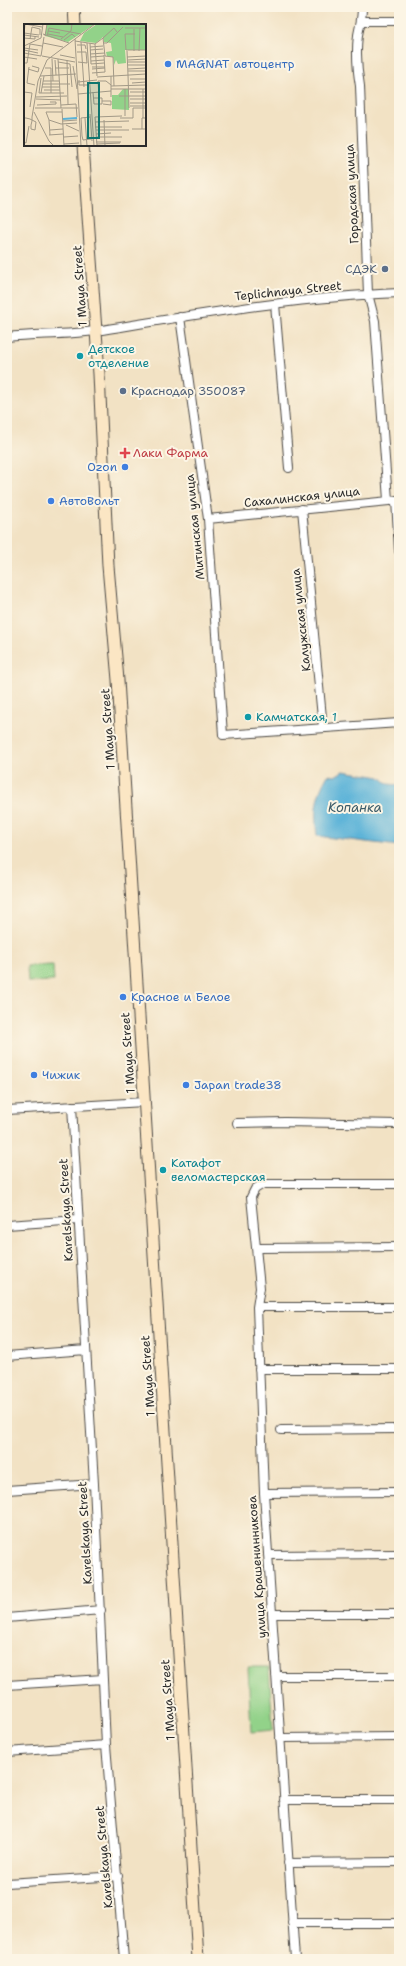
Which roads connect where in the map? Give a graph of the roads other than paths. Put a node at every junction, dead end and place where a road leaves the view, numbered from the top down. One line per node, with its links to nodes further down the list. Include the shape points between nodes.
1 (74, 7): 5 (street)
2 (362, 7): 3 (street, Городская улица)
3 (362, 21): 4 (street); 8 (street, Городская улица, via 358,34 357,66 360,86)
4 (399, 21)
5 (75, 24)
6 (83, 146): 11 (street, 1 Maya Street)
7 (399, 293): 8 (street, Teplichnaya Street)
8 (368, 294): 9 (street, Teplichnaya Street); 14 (street, Городская улица, via 375,321)
9 (276, 304): 10 (street, Teplichnaya Street); 13 (street)
10 (177, 317): 11 (street, Teplichnaya Street); 16 (street, Митинская улица)
11 (96, 330): 12 (street, Teplichnaya Street); 20 (street, 1 Maya Street, via 108,566 118,680)
12 (7, 337)
13 (289, 468)
14 (394, 500): 15 (street, Сахалинская улица); 17 (street, Городская улица)
15 (302, 509): 16 (street, Сахалинская улица); 19 (street, Калужская улица)
16 (208, 519): 19 (street, Митинская улица, via 223,736)
17 (399, 551)
18 (399, 723): 19 (street)
19 (323, 728)
20 (144, 1102): 21 (street); 65 (street, 1 Maya Street)
21 (72, 1106): 22 (street); 26 (street, Karelskaya Street)
22 (7, 1110)
23 (237, 1123): 24 (street)
24 (399, 1124)
25 (399, 1184): 29 (street, улица Крашенинникова, via 264,1184 255,1189 251,1197)
26 (78, 1220): 27 (street); 32 (street, Karelskaya Street)
27 (7, 1225)
28 (399, 1247): 29 (street)
29 (258, 1248): 30 (street, улица Крашенинникова, via 260,1288)
30 (257, 1307): 31 (street); 34 (street, улица Крашенинникова)
31 (399, 1307)
32 (86, 1350): 33 (street); 38 (street, Karelskaya Street)
33 (7, 1356)
34 (259, 1369): 35 (street); 41 (street, улица Крашенинникова)
35 (399, 1369)
36 (399, 1429): 37 (street)
37 (282, 1430)
38 (94, 1484): 39 (street); 44 (street, Karelskaya Street)
39 (7, 1490)
40 (399, 1492): 41 (street)
41 (264, 1493): 43 (street, улица Крашенинникова)
42 (399, 1554): 43 (street)
43 (268, 1555): 45 (street, улица Крашенинникова)
44 (100, 1610): 47 (street); 50 (street, Karelskaya Street)
45 (272, 1614): 46 (street); 48 (street, улица Крашенинникова)
46 (399, 1614)
47 (7, 1618)
48 (276, 1676): 49 (street); 52 (street, улица Крашенинникова)
49 (399, 1676)
50 (103, 1679): 51 (street); 54 (street, Karelskaya Street)
51 (7, 1685)
52 (280, 1738): 53 (street); 56 (street, улица Крашенинникова)
53 (399, 1738)
54 (106, 1745): 55 (street); 60 (street, Karelskaya Street)
55 (7, 1752)
56 (284, 1800): 57 (street); 59 (street, улица Крашенинникова)
57 (399, 1800)
58 (399, 1862): 59 (street)
59 (288, 1863): 63 (street, улица Крашенинникова)
60 (118, 1876): 61 (street); 64 (street, Karelskaya Street)
61 (7, 1883)
62 (399, 1922): 63 (street)
63 (292, 1923): 66 (street, улица Крашенинникова)
64 (124, 1959)
65 (198, 1959)
66 (295, 1959)

